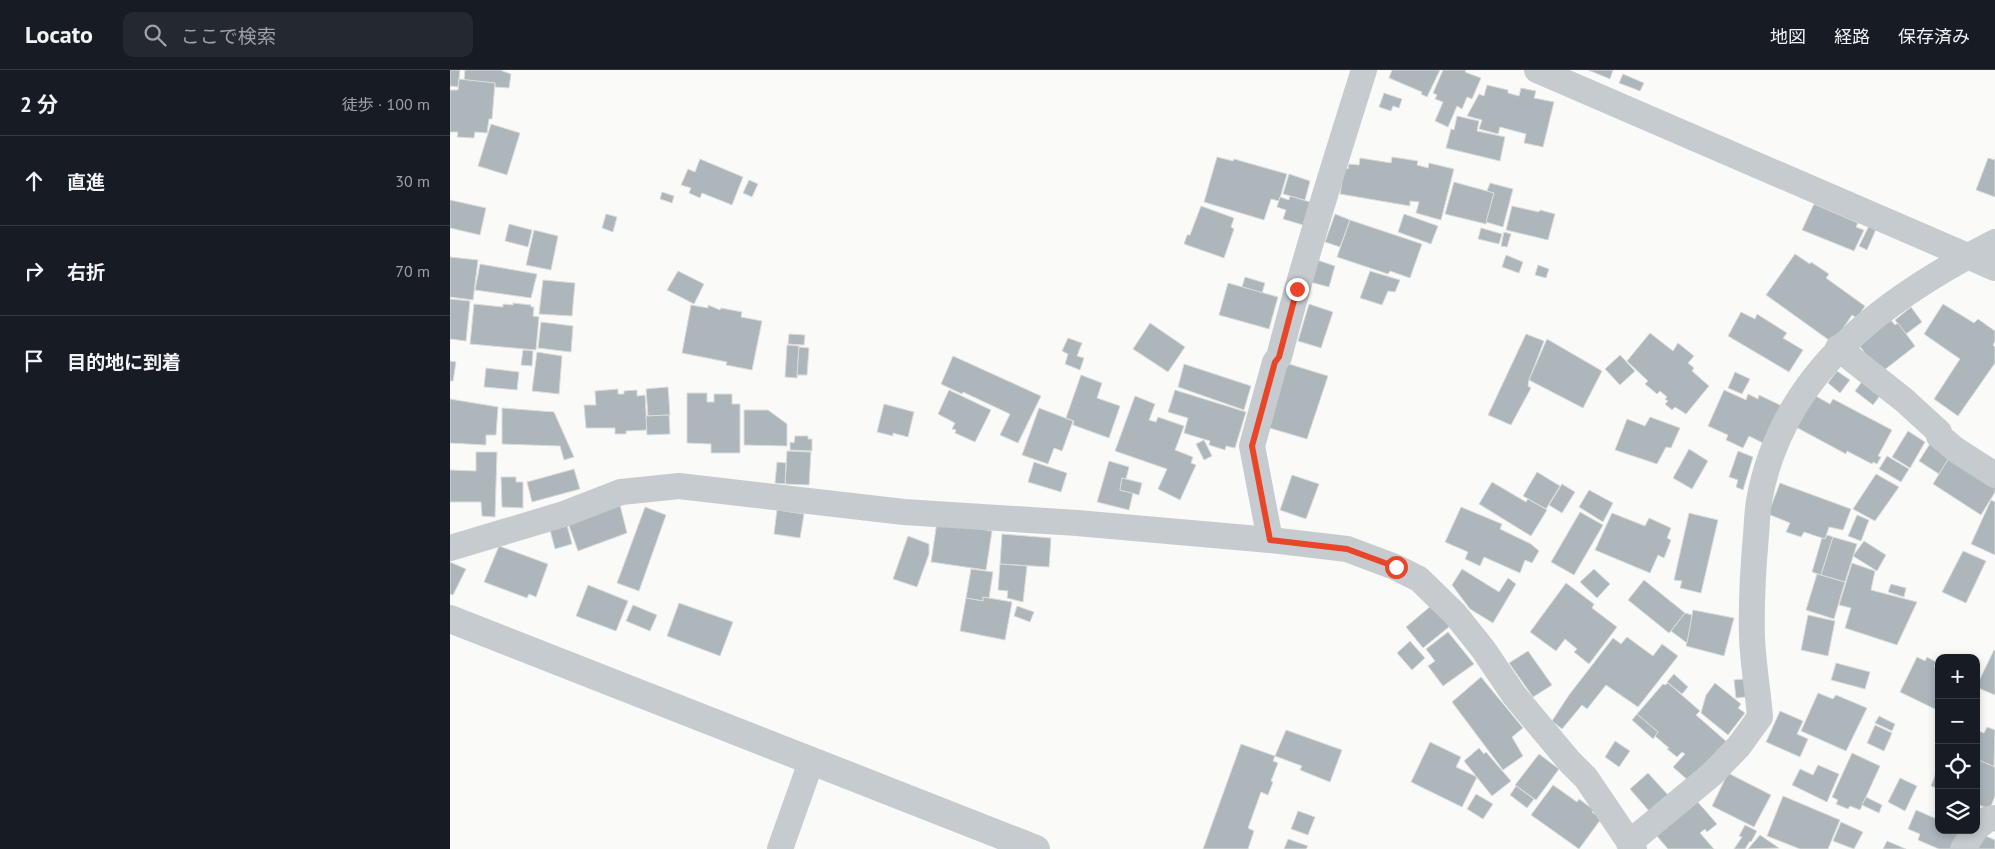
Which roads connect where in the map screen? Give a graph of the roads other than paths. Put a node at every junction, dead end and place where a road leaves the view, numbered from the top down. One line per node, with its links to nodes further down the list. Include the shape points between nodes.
1 (1364, 70): 8 (street, via 1252,446)
2 (1537, 70): 4 (street)
3 (1995, 242): 4 (street)
4 (1968, 256): 5 (street); 6 (street, via 1880,312)
5 (1995, 268)
6 (1838, 348): 7 (street, via 1904,400 1956,450); 15 (street, via 1798,397 1773,450 1759,501 1752,638 1760,717 1739,746 1712,774)
7 (1995, 475)
8 (1270, 540): 9 (street, via 904,512 679,486 620,492 564,514); 15 (street, via 1347,549 1396,567 1429,587 1483,649 1514,696 1586,778)
9 (450, 548)
10 (450, 619): 11 (street)
11 (811, 762): 16 (street); 17 (street)
12 (1995, 818): 13 (street)
13 (1980, 826)
14 (1973, 834): 18 (street)
15 (1632, 846)
16 (780, 849)
17 (1036, 849)
18 (1963, 849)

